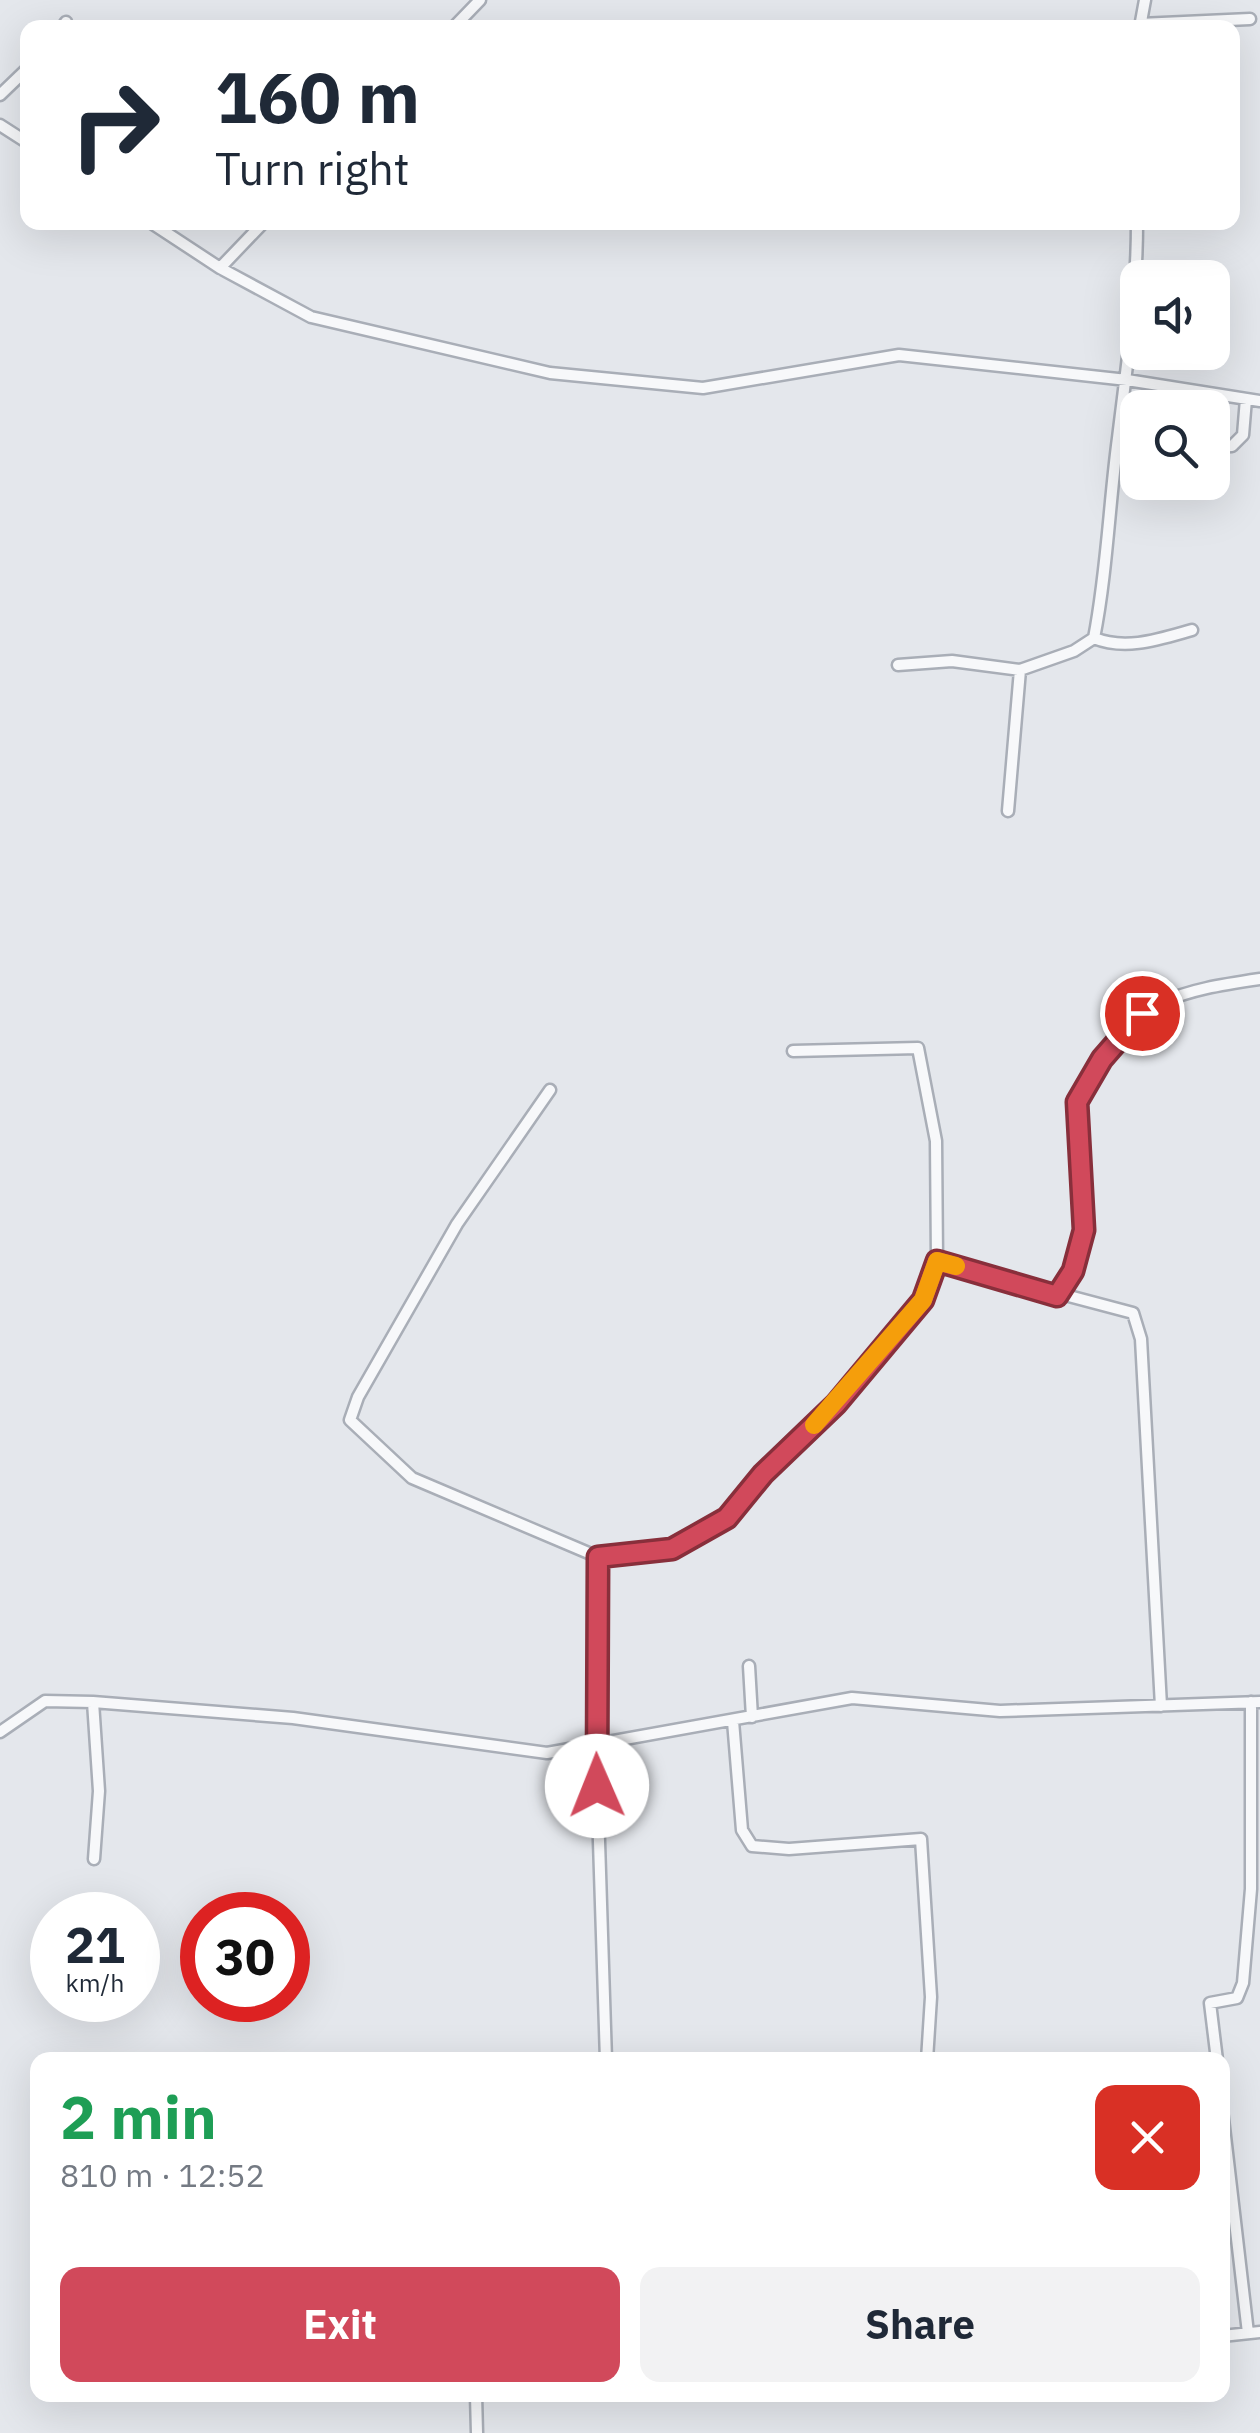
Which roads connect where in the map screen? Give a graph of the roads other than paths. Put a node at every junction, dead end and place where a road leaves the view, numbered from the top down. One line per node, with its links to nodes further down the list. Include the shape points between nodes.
1 (480, 0): 3 (street)
2 (1250, 19): 4 (street)
3 (461, 20)
4 (1234, 20)
5 (20, 76): 6 (street)
6 (0, 95)
7 (162, 230): 10 (street)
8 (256, 230): 10 (street)
9 (1137, 230): 11 (street, via 1136,322)
10 (220, 268): 11 (street, via 311,317 550,373 703,388 898,355)
11 (1126, 380): 12 (street); 14 (street)
12 (1246, 399): 13 (street); 15 (street, via 1243,435)
13 (1260, 401)
14 (1118, 439): 17 (street, via 1108,566)
15 (1230, 446)
16 (1192, 630): 17 (street, via 1147,643)
17 (1094, 638): 19 (street)
18 (898, 665): 19 (street, via 952,661)
19 (1020, 670): 20 (street)
20 (1008, 811)
21 (1260, 979): 25 (street, via 1173,994 1142,1013 1102,1059 1077,1102 1084,1230 1073,1271)
22 (793, 1051): 24 (street, via 918,1048 936,1141)
23 (550, 1090): 26 (street, via 457,1224 350,1420 412,1478)
24 (937, 1261): 25 (street); 26 (street, via 923,1300 727,1518 672,1549)
25 (1057, 1296): 30 (street, via 1133,1312 1141,1339)
26 (598, 1557): 34 (street)
27 (749, 1666): 31 (street)
28 (93, 1702): 33 (street, via 45,1701); 34 (street, via 293,1718 547,1753); 35 (street, via 100,1792)
29 (1255, 1702): 30 (street); 38 (street, via 1243,1983 1237,1998 1210,2003)
30 (1162, 1706): 31 (street, via 1000,1712 852,1698)
31 (752, 1717): 32 (street)
32 (732, 1721): 34 (street); 37 (street, via 742,1830 752,1846 920,1839 931,1997)
33 (0, 1732)
34 (596, 1748): 36 (street)
35 (94, 1859)
36 (606, 2052)
37 (928, 2052)
38 (1216, 2052)
39 (1230, 2166): 40 (street)
40 (1254, 2332)
41 (476, 2402): 42 (street)
42 (477, 2433)

